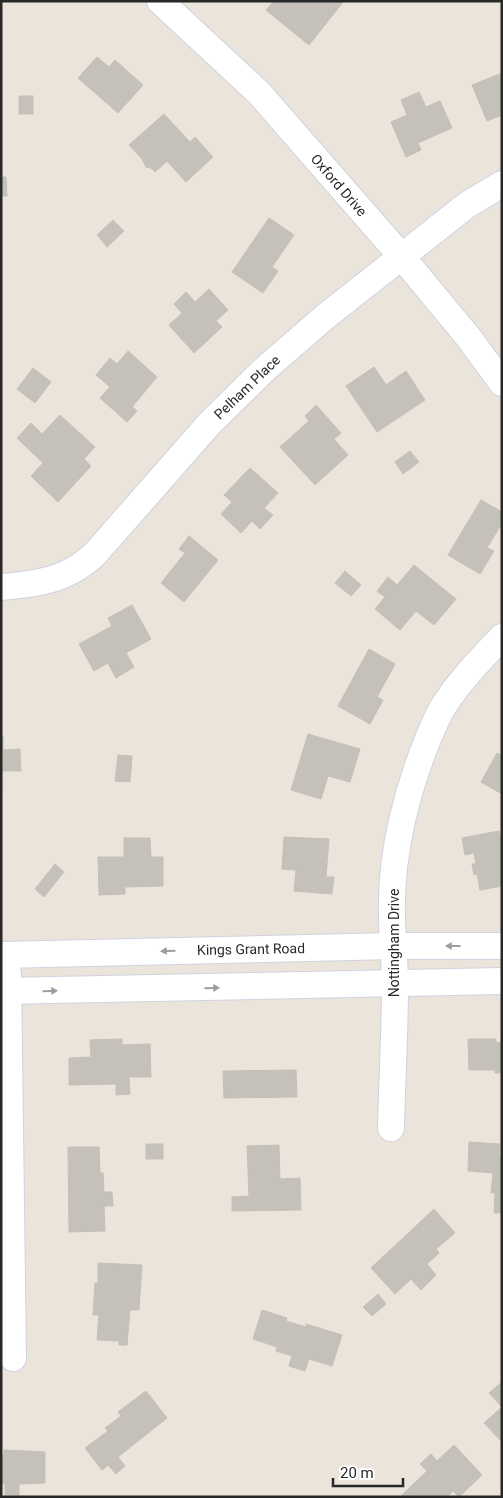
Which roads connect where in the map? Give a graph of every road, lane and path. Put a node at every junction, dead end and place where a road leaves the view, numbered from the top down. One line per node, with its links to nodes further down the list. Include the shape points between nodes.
1 (162, 2): 3 (street, Oxford Drive, via 259,93)
2 (502, 184): 3 (street, Pelham Place, via 467,205)
3 (402, 256): 4 (street, Oxford Drive); 5 (street, Pelham Place, via 266,368 209,424 94,555 74,570 50,579)
4 (502, 382)
5 (1, 587)
6 (502, 637): 7 (street, Nottingham Drive, via 442,707 422,754 406,803 398,844 393,884)
7 (394, 946): 8 (street, Kings Grant Road, one-way to 7); 9 (street, Kings Grant Road, one-way to 9); 11 (street, Nottingham Drive)
8 (502, 946)
9 (4, 955): 12 (street)
10 (502, 981): 11 (street)
11 (395, 983): 12 (street, one-way to 11); 13 (street, Nottingham Drive)
12 (5, 991): 14 (street)
13 (391, 1128)
14 (13, 1358)

